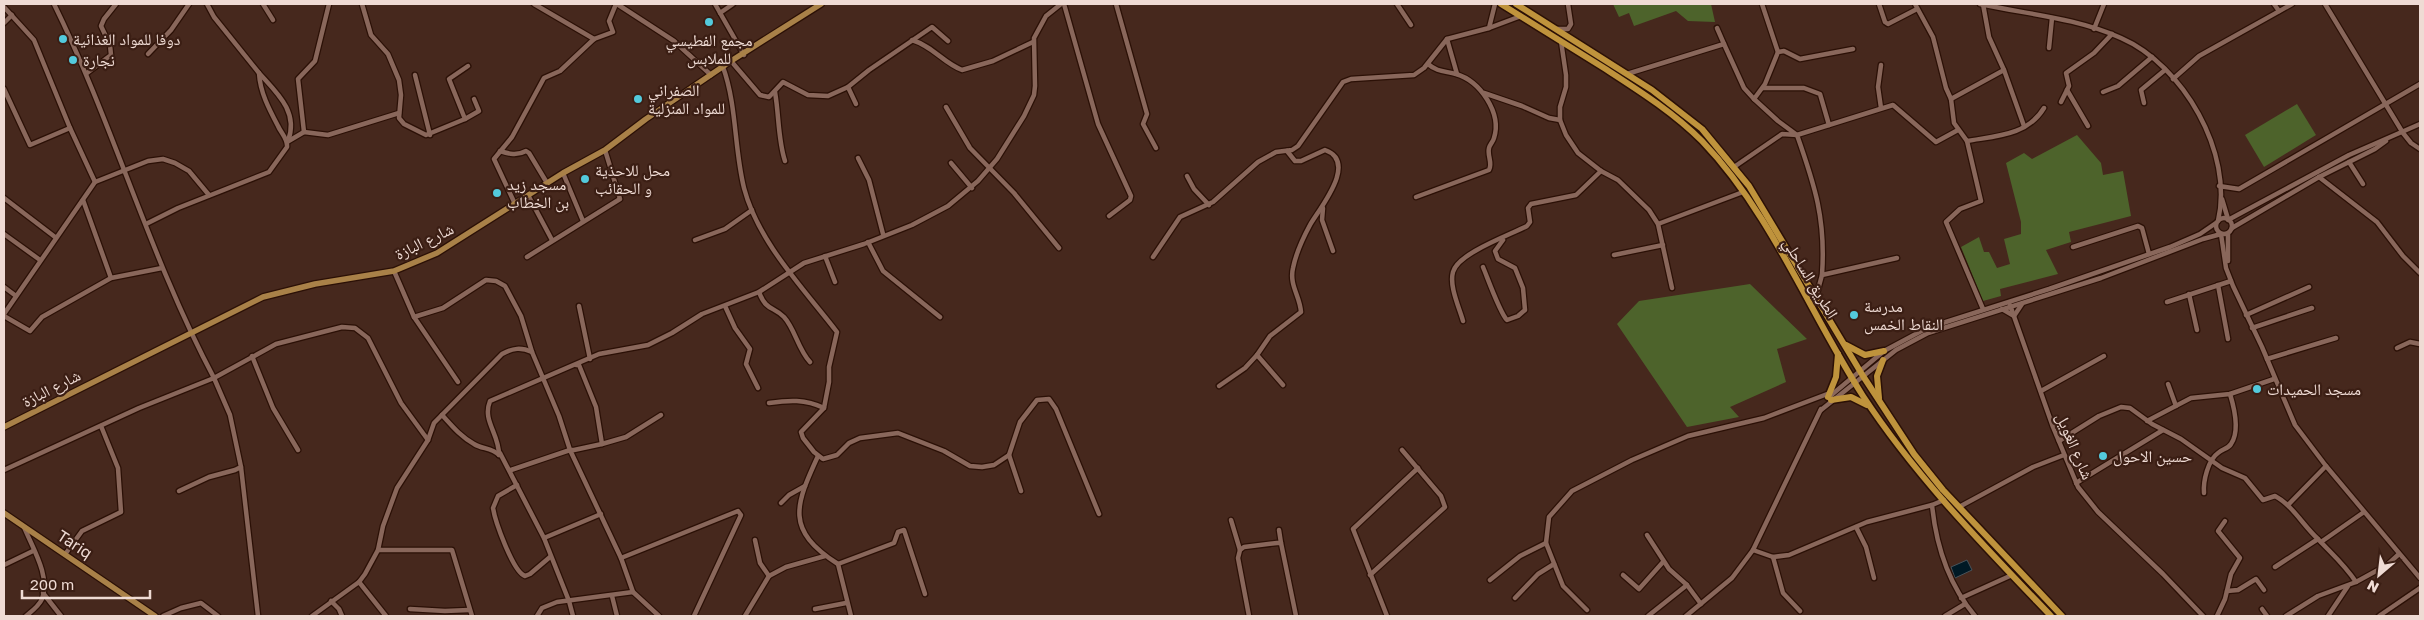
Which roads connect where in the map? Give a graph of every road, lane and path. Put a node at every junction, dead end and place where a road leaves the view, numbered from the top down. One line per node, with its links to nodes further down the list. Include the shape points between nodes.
1 (54, 4): 63 (street)
2 (116, 4): 63 (street, via 101,26 111,55)
3 (189, 4): 53 (street, via 171,30)
4 (206, 4): 64 (street)
5 (263, 4): 35 (street)
6 (330, 4): 97 (street, via 315,61 298,79)
7 (362, 4): 88 (street, via 371,35 388,54 399,80)
8 (534, 4): 43 (street)
9 (617, 4): 43 (street, via 609,22 613,32); 68 (street, via 674,41)
10 (715, 4): 31 (street)
11 (733, 4): 31 (street)
12 (821, 4): 54 (main road, شارع البازة)
13 (1063, 4): 48 (street, via 1040,25); 137 (street, via 1098,124 1130,196 1130,200)
14 (1116, 4): 104 (street, via 1147,114 1143,124)
15 (1398, 4): 37 (street)
16 (1495, 4): 38 (street)
17 (1501, 4): 33 (highway, الطريق الساحلي)
18 (1516, 4): 40 (highway, الطريق الساحلي)
19 (1568, 4): 40 (street, via 1571,24 1568,30)
20 (1762, 4): 52 (street)
21 (1879, 4): 29 (street, via 1888,24)
22 (1915, 4): 29 (street)
23 (1981, 4): 34 (street); 61 (street, via 1989,37)
24 (2104, 4): 41 (street)
25 (2274, 4): 30 (street)
26 (2292, 4): 30 (street)
27 (2326, 4): 84 (street)
28 (4, 7): 32 (street)
29 (1917, 9): 80 (street, via 1933,37 1946,88)
30 (2279, 11): 69 (street, via 2199,56)
31 (720, 13): 54 (street)
32 (12, 16): 36 (street); 95 (street, via 34,40)
33 (1520, 16): 38 (street); 47 (highway, الطريق الساحلي)
34 (2052, 18): 41 (street); 50 (street)
35 (273, 20)
36 (4, 23)
37 (1411, 25)
38 (1489, 28): 44 (street)
39 (1717, 28): 49 (street)
40 (1557, 29): 66 (highway, الطريق الساحلي)
41 (2094, 29): 42 (street)
42 (2112, 34): 55 (street); 74 (street, via 2094,53 2066,73)
43 (594, 39): 107 (street, via 560,71 544,78 512,137)
44 (1447, 39): 57 (street); 65 (street)
45 (912, 40): 46 (street, via 932,26); 48 (street, via 928,45 962,70 994,61); 71 (street)
46 (948, 41)
47 (1561, 41): 90 (street, via 1566,75); 125 (highway, الطريق الساحلي, via 1648,96 1676,118 1701,140)
48 (1033, 42): 114 (street, via 1034,95 1024,116)
49 (1724, 44): 66 (street); 78 (street, via 1744,88)
50 (2049, 48)
51 (1853, 49): 52 (street, via 1800,59 1784,51)
52 (1778, 52): 72 (street)
53 (148, 54)
54 (744, 55): 56 (main road, شارع البازة)
55 (2152, 57): 62 (street); 76 (street, via 2118,86)
56 (731, 61): 60 (main road, شارع البازة); 75 (street, via 760,95 769,97)
57 (1428, 64): 65 (street, via 1439,71); 108 (street, via 1414,75 1343,82 1298,146)
58 (1881, 65): 86 (street, via 1878,86)
59 (468, 66): 89 (street, via 449,79)
60 (723, 67): 68 (main road, شارع البازة); 135 (street, via 731,96 742,177)
61 (2004, 70): 80 (street); 93 (street)
62 (2166, 70): 69 (street); 82 (street, via 2141,90)
63 (87, 73): 115 (street)
64 (259, 73): 103 (street, via 268,107); 103 (street, via 289,112 292,125)
65 (1457, 74): 77 (street)
66 (1627, 74): 113 (highway, الطريق الساحلي, via 1702,129)
67 (415, 75): 99 (street)
68 (711, 75): 106 (main road, شارع البازة)
69 (2173, 79): 124 (street, via 2206,126)
70 (2420, 84): 84 (street)
71 (848, 87): 75 (street, via 821,97 808,95 783,82); 83 (street)
72 (1763, 88): 78 (street); 92 (street, via 1804,88 1820,94)
73 (4, 89): 95 (street, via 30,146)
74 (2067, 90): 81 (street); 94 (street)
75 (775, 92): 110 (street)
76 (2103, 92)
77 (1482, 93): 90 (street); 128 (street, via 1488,101 1494,124 1495,137 1488,154 1490,169)
78 (1754, 98): 100 (street)
79 (474, 99): 89 (street, via 479,111)
80 (1952, 99): 96 (street, via 1953,119)
81 (2061, 102)
82 (2144, 103)
83 (856, 104)
84 (2387, 105): 98 (street); 124 (street, via 2239,188)
85 (946, 107): 114 (street, via 970,148)
86 (1881, 108): 92 (street); 96 (street, via 1896,105 1905,117 1936,142)
87 (2044, 108): 93 (street)
88 (399, 113): 97 (street, via 328,135); 99 (street, via 404,124)
89 (465, 119): 99 (street)
90 (1560, 120): 116 (street, via 1578,153)
91 (2420, 124): 98 (street)
92 (1829, 125): 100 (street)
93 (2024, 126): 102 (street, via 2006,136)
94 (2088, 126)
95 (70, 128): 120 (street)
96 (1958, 130): 102 (street)
97 (304, 132): 103 (street)
98 (2403, 133): 101 (street); 105 (street)
99 (430, 135)
100 (1797, 135): 113 (street, via 1782,134); 171 (street, via 1819,203 1824,243)
101 (2387, 140): 111 (street); 136 (street, via 2350,155)
102 (1967, 141): 189 (street, via 1981,201 1960,209 1946,222)
103 (287, 142): 127 (street, via 286,149 269,172)
104 (1156, 148)
105 (2420, 149)
106 (605, 150): 117 (main road, شارع البازة); 139 (street, via 620,199)
107 (500, 151): 121 (street, via 529,153); 131 (street, via 494,159)
108 (1287, 151): 132 (street, via 1295,161 1325,150 1334,157 1337,177); 133 (street, via 1276,152 1251,167)
109 (858, 158): 146 (street, via 869,180)
110 (784, 162)
111 (2349, 162): 119 (street); 122 (street)
112 (952, 163): 123 (street)
113 (1734, 166): 182 (highway, الطريق الساحلي)
114 (988, 168): 123 (street); 156 (street, via 1014,192)
115 (124, 170): 120 (street); 127 (street, via 156,159 170,161 189,171); 141 (street)
116 (1601, 171): 142 (street, via 1618,180 1643,203); 149 (street, via 1576,195 1531,204 1528,226)
117 (563, 173): 121 (main road, شارع البازة); 139 (street)
118 (1187, 176): 133 (street)
119 (2319, 177): 143 (street); 170 (street, via 2378,222)
120 (95, 182): 130 (street)
121 (547, 183): 126 (main road, شارع البازة)
122 (2363, 184)
123 (972, 188): 146 (street, via 932,215)
124 (2220, 188): 134 (street)
125 (1743, 192): 142 (street); 207 (highway, الطريق الساحلي)
126 (528, 195): 131 (main road, شارع البازة); 151 (street)
127 (209, 196): 141 (street)
128 (1416, 197)
129 (4, 198): 148 (street)
130 (83, 200): 148 (street); 172 (street)
131 (515, 204): 167 (main road, شارع البازة, via 437,253)
132 (1324, 204): 157 (street, via 1322,220); 208 (street, via 1309,226 1293,268 1292,286 1301,312 1270,336)
133 (1208, 205): 162 (street, via 1180,216)
134 (2222, 209): 136 (street); 138 (street); 140 (street); 144 (street)
135 (752, 210): 152 (street, via 725,229); 168 (street)
136 (2237, 215): 138 (street)
137 (1109, 216)
138 (2228, 219): 140 (street); 143 (street)
139 (583, 221): 151 (street)
140 (2217, 222): 144 (street); 150 (street, via 2216,230)
141 (146, 224): 166 (street)
142 (1658, 224): 154 (street)
143 (2232, 228): 147 (street)
144 (2209, 229): 158 (street)
145 (4, 234): 164 (street)
146 (883, 234): 153 (street)
147 (2228, 234): 150 (street); 169 (street)
148 (55, 237): 164 (street)
149 (1506, 237): 165 (street, via 1495,250 1498,259 1515,268 1519,275 1525,310 1518,316 1507,320 1502,315); 196 (street, via 1462,259 1453,272)
150 (2221, 237): 169 (street); 184 (street, via 2211,237 2102,278)
151 (552, 240): 161 (street)
152 (695, 240)
153 (868, 242): 160 (street); 193 (street, via 883,270)
154 (1663, 245): 159 (street); 178 (street)
155 (2073, 247): 158 (street, via 2138,226 2142,228)
156 (1059, 248)
157 (1333, 251)
158 (2150, 254): 185 (street)
159 (1614, 255)
160 (825, 256): 168 (street); 174 (street)
161 (527, 257)
162 (1153, 257)
163 (1897, 258): 171 (street)
164 (40, 260): 181 (street)
165 (1483, 267)
166 (162, 268): 172 (street); 199 (street)
167 (394, 271): 195 (street); 199 (main road, شارع البازة, via 263,297)
168 (789, 271): 179 (street); 232 (street, via 837,332)
169 (2228, 272): 173 (street)
170 (2420, 273)
171 (1822, 275): 182 (street)
172 (111, 278): 191 (street, via 42,318 30,331)
173 (2231, 281): 175 (street); 192 (street)
174 (835, 282)
175 (2218, 285): 180 (street); 201 (street)
176 (4, 287): 181 (street)
177 (2309, 287): 192 (street)
178 (1672, 288)
179 (759, 292): 187 (street); 214 (street, via 768,307 785,318 802,353)
180 (2190, 294): 183 (street); 198 (street)
181 (16, 296): 191 (street)
182 (1816, 297): 202 (highway, الطريق الساحلي)
183 (2167, 302)
184 (2023, 303): 185 (street); 194 (street)
185 (2010, 304): 189 (street); 190 (street); 194 (street, شارع الغويل)
186 (579, 306): 211 (street)
187 (725, 306): 211 (street, via 702,314 648,345 600,354); 225 (street, via 750,349 746,364)
188 (2312, 308): 197 (street)
189 (1983, 309): 205 (street, via 1927,328)
190 (2002, 309): 194 (street); 213 (street, via 1928,333)
191 (4, 315)
192 (2246, 315): 197 (street)
193 (940, 316)
194 (2014, 316): 226 (street, شارع الغويل)
195 (414, 317): 206 (street, via 443,308 486,280 496,280 505,286 520,316); 221 (street)
196 (1464, 321)
197 (2252, 328): 212 (street)
198 (2197, 330)
199 (192, 332): 217 (street); 238 (main road, شارع البازة)
200 (2336, 338): 212 (street)
201 (2228, 339)
202 (1842, 341): 205 (highway, via 1858,353 1871,355); 216 (highway, الطريق الساحلي)
203 (2420, 344): 204 (street, via 2410,342)
204 (2397, 348)
205 (1884, 351): 216 (street)
206 (532, 352): 218 (street); 234 (street, via 516,348 502,354)
207 (1838, 353): 219 (highway, الطريق الساحلي); 228 (highway, via 1838,372)
208 (1257, 355): 223 (street); 224 (street)
209 (252, 356): 217 (street); 240 (street, via 291,339 342,327 355,328 368,338 401,403); 243 (street, via 273,408)
210 (2104, 356): 226 (street)
211 (590, 359): 215 (street)
212 (2267, 359): 220 (street)
213 (1883, 360): 216 (street); 230 (highway, via 1877,382)
214 (810, 362)
215 (575, 365): 218 (street); 242 (street, via 579,365 590,392)
216 (1861, 373): 219 (street); 230 (highway, الطريق الساحلي)
217 (214, 378): 237 (street); 252 (street, via 230,416)
218 (544, 379): 244 (street); 246 (street, via 490,401 487,415 499,443)
219 (1853, 379): 228 (street); 233 (highway, الطريق الساحلي)
220 (2274, 379): 227 (street); 251 (street, via 2295,425)
221 (458, 382)
222 (2168, 384): 231 (street)
223 (1283, 385)
224 (1220, 386)
225 (758, 388)
226 (2041, 391): 241 (street, شارع الغويل)
227 (2230, 394): 231 (street, via 2192,398); 250 (street, via 2235,421 2233,438 2229,447 2217,453)
228 (1830, 396): 233 (highway, via 1861,400); 281 (street, via 1756,420 1688,436 1586,483 1572,491 1549,516); 285 (street)
229 (769, 403): 232 (street, via 794,400)
230 (1882, 406): 266 (highway, الطريق الساحلي, via 1914,454)
231 (2176, 406): 236 (street)
232 (824, 408): 249 (street, via 801,434)
233 (1872, 409): 262 (highway, الطريق الساحلي, via 1909,460)
234 (442, 415): 240 (street, via 434,423); 246 (street, via 465,438 482,448 494,450)
235 (661, 415): 242 (street, via 626,437)
236 (2147, 421): 239 (street); 241 (street, via 2130,408 2121,407)
237 (101, 426): 254 (street); 286 (street, via 118,468 121,512 82,531)
238 (4, 427)
239 (2163, 430): 250 (street); 256 (street)
240 (428, 440): 283 (street, via 397,488)
241 (2058, 441): 248 (street, شارع الغويل)
242 (602, 444): 244 (street, via 584,450)
243 (298, 450)
244 (570, 450): 255 (street); 269 (street)
245 (1402, 450): 253 (street)
246 (498, 455): 255 (street, via 500,453)
247 (1009, 455): 249 (street, via 994,465 970,466 944,451 898,433 860,438 830,459); 259 (street); 270 (street, via 1020,422 1032,405 1036,400 1049,399 1056,408)
248 (2064, 455): 256 (street, شارع الغويل); 266 (street, via 2033,467)
249 (818, 456): 258 (street)
250 (2212, 461): 261 (street, via 2204,482); 265 (street, via 2245,478 2264,500 2275,496)
251 (2326, 466): 265 (street); 267 (street)
252 (241, 467): 260 (street, via 209,477); 333 (street)
253 (1418, 468): 297 (street, via 1352,529); 297 (street, via 1441,496 1445,507)
254 (4, 470)
255 (511, 470): 257 (street)
256 (2076, 483): 354 (street, شارع الغويل, via 2098,512)
257 (517, 484): 277 (street); 289 (street, via 498,496 493,508 512,561 519,574 525,576)
258 (805, 486): 263 (street); 288 (street, via 798,520 808,539)
259 (1021, 491)
260 (179, 492)
261 (2204, 493)
262 (1944, 500): 264 (street); 298 (highway, الطريق الساحلي)
263 (781, 503)
264 (1932, 505): 274 (street); 316 (street, via 1938,540)
265 (2288, 505): 279 (street)
266 (1959, 507): 353 (highway, الطريق الساحلي)
267 (2364, 512): 279 (street); 287 (street)
268 (4, 513): 273 (main road, Tariq)
269 (601, 514): 277 (street); 291 (street)
270 (1099, 514)
271 (1231, 520): 284 (street)
272 (2225, 520): 310 (street, via 2218,531 2240,558 2231,574)
273 (24, 527): 282 (street); 286 (main road, Tariq)
274 (1856, 527): 290 (street, via 1789,555); 301 (street, via 1866,547)
275 (1279, 530): 280 (street)
276 (1646, 535): 292 (street)
277 (544, 538): 289 (street)
278 (755, 540): 299 (street, via 760,563)
279 (2319, 541): 296 (street); 305 (street, via 2344,564)
280 (1281, 543): 284 (street); 346 (street)
281 (1546, 543): 294 (street); 303 (street, via 1520,556)
282 (33, 550): 295 (street); 312 (street, via 42,574)
283 (378, 550): 304 (street); 325 (street, via 452,550)
284 (1240, 550): 345 (street, via 1238,558)
285 (1753, 550): 290 (street); 320 (street, via 1732,578)
286 (66, 553): 330 (main road, Tariq)
287 (2399, 554): 302 (street); 305 (street, via 2387,565)
288 (825, 556): 293 (street); 299 (street, via 786,567)
289 (550, 557): 318 (street)
290 (1773, 557): 327 (street, via 1783,593)
291 (621, 558): 311 (street); 342 (street, via 735,511 740,512)
292 (1663, 562): 300 (street, via 1639,588); 306 (street)
293 (838, 564): 313 (street, via 894,543 898,532 904,530); 319 (street)
294 (1554, 564): 315 (street, via 1538,574); 326 (street, via 1563,586)
295 (4, 565)
296 (2275, 566)
297 (1370, 574): 347 (street)
298 (2012, 575): 316 (street); 352 (highway, الطريق الساحلي)
299 (769, 576): 343 (street)
300 (1623, 576)
301 (1874, 578)
302 (2420, 578)
303 (1490, 580)
304 (359, 582): 317 (street); 336 (street)
305 (2356, 582): 307 (street)
306 (1687, 585): 320 (street); 348 (street)
307 (2348, 586): 357 (street, via 2318,596); 358 (street)
308 (2420, 588): 359 (street)
309 (2264, 590): 310 (street, via 2256,579 2238,590)
310 (2227, 591): 355 (street)
311 (633, 592): 314 (street); 341 (street)
312 (43, 593): 328 (street, via 38,605); 329 (street)
313 (925, 594)
314 (612, 596): 318 (street); 340 (street)
315 (1515, 598)
316 (1961, 598): 321 (street)
317 (331, 601): 334 (street); 335 (street)
318 (569, 601): 338 (street, via 542,608); 339 (street)
319 (846, 602): 323 (street); 344 (street)
320 (1700, 604): 349 (street)
321 (1965, 604): 350 (street); 351 (street)
322 (410, 609): 325 (street)
323 (815, 609)
324 (2262, 609): 356 (street)
325 (469, 610): 337 (street)
326 (1587, 610)
327 (1800, 611)
328 (26, 616)
329 (61, 616)
330 (155, 616)
331 (163, 616): 332 (street, via 201,603)
332 (218, 616)
333 (258, 616)
334 (312, 616)
335 (342, 616)
336 (386, 616)
337 (472, 616)
338 (536, 616)
339 (573, 616)
340 (617, 616)
341 (659, 616)
342 (694, 616)
343 (745, 616)
344 (851, 616)
345 (1249, 616)
346 (1296, 616)
347 (1387, 616)
348 (1648, 616)
349 (1686, 616)
350 (1945, 616)
351 (1975, 616)
352 (2051, 616)
353 (2062, 616)
354 (2203, 616)
355 (2217, 616)
356 (2267, 616)
357 (2286, 616)
358 (2328, 616)
359 (2379, 616)

